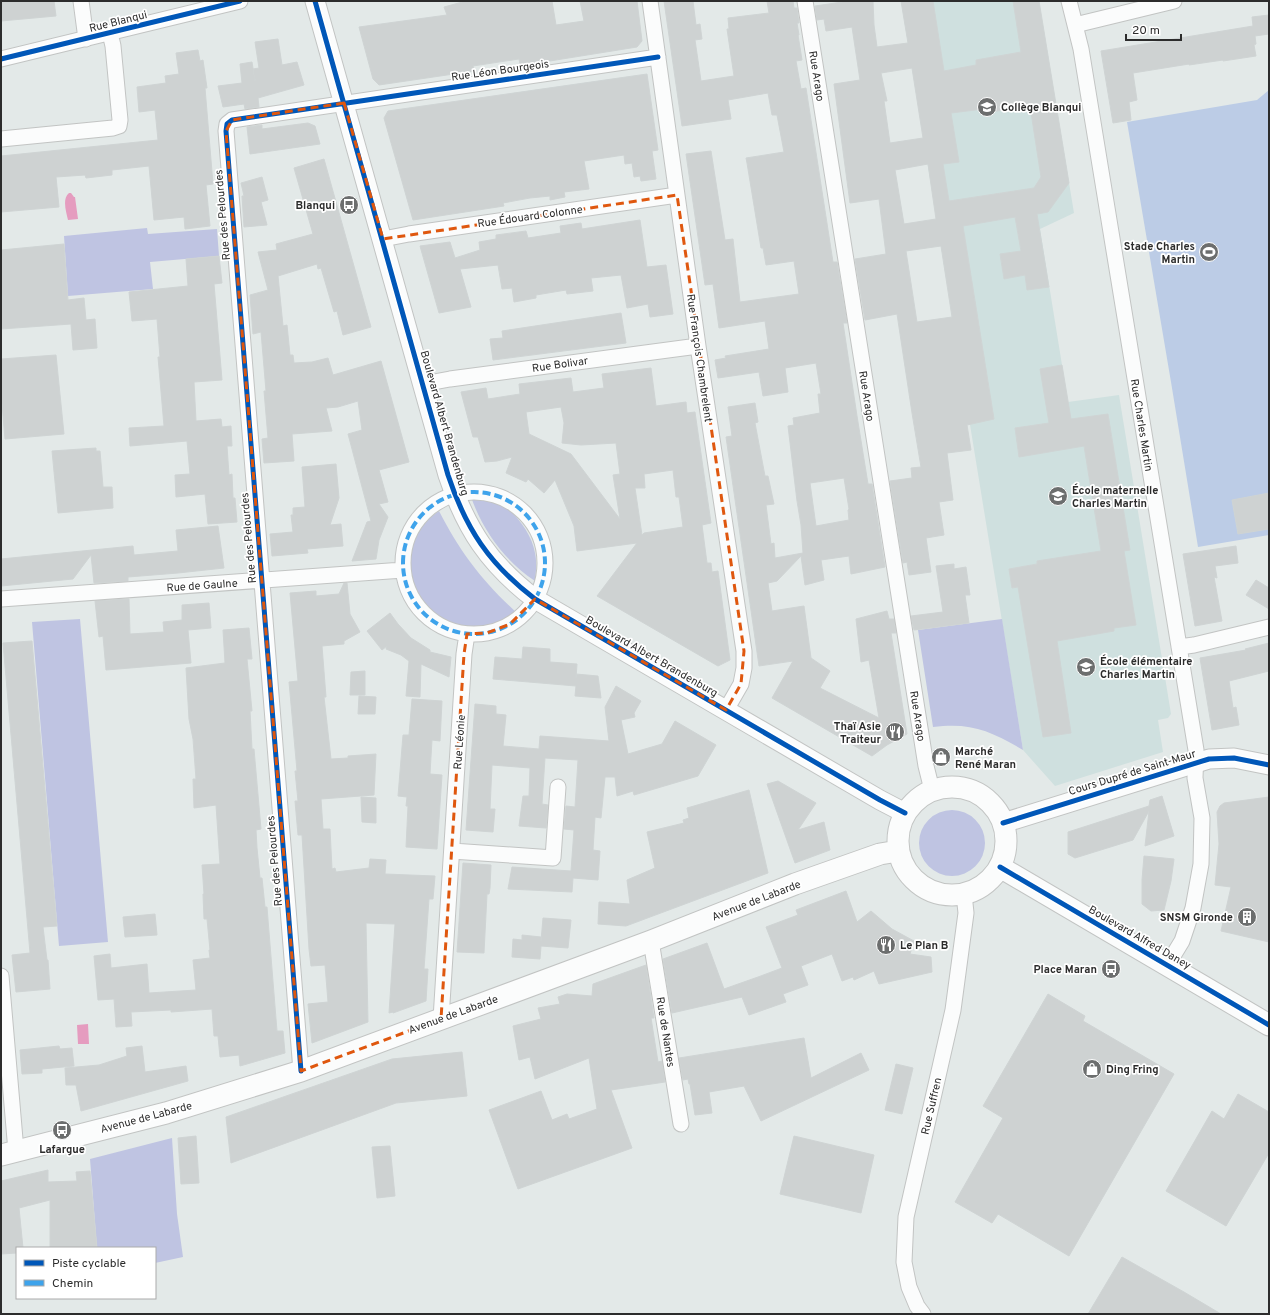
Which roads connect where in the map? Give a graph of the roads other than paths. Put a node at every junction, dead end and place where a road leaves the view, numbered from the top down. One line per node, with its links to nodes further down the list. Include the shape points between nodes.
1 (81, 1): 10 (street)
2 (240, 1): 9 (street, Rue Blanqui)
3 (315, 1): 13 (street, Boulevard Albert Brandenburg)
4 (650, 1): 11 (street, Rue François Chambrelent)
5 (805, 1): 31 (street, Rue Arago, via 926,766)
6 (1069, 1): 8 (street, Rue Charles Martin)
7 (1174, 1): 8 (street)
8 (1075, 25): 26 (street, Rue Charles Martin, via 1110,220)
9 (110, 33): 10 (street, Rue Blanqui); 14 (street, via 119,126)
10 (86, 39): 12 (street, Rue Blanqui)
11 (658, 57): 13 (street, Rue Léon Bourgeois); 15 (street, Rue François Chambrelent)
12 (1, 59)
13 (344, 103): 16 (street, Boulevard Albert Brandenburg); 21 (street, Rue des Pelourdes, via 232,120 227,124)
14 (1, 140)
15 (677, 195): 16 (street, Rue Édouard Colonne); 17 (street, Rue François Chambrelent)
16 (383, 239): 18 (street, Boulevard Albert Brandenburg)
17 (698, 346): 18 (street, Rue Bolivar); 27 (street, Rue François Chambrelent, via 744,651 741,684)
18 (423, 384): 19 (street, Boulevard Albert Brandenburg)
19 (454, 494): 20 (street, via 429,508 414,524 405,544); 23 (street, Boulevard Albert Brandenburg, via 468,525 486,553 509,579); 23 (street, via 470,492 500,497 525,514 541,540 544,555 541,585)
20 (403, 570): 21 (street, Rue de Gaulne); 25 (street, via 406,586 423,614 436,624)
21 (262, 581): 22 (street, Rue de Gaulne); 43 (street, Rue des Pelourdes)
22 (1, 599)
23 (535, 599): 25 (street, via 519,618 499,630); 27 (street, Boulevard Albert Brandenburg)
24 (1269, 627): 26 (street)
25 (467, 634): 34 (street, Rue Léonie)
26 (1179, 647): 28 (street, Rue Charles Martin)
27 (726, 710): 32 (street, Boulevard Albert Brandenburg)
28 (1196, 762): 29 (street, Cours Dupré de Saint-Maur, via 1234,758); 33 (street, Cours Dupré de Saint-Maur); 39 (street, Rue Charles Martin, via 1195,778 1202,818 1201,864 1193,908 1182,941)
29 (1269, 765)
30 (558, 787): 34 (street, via 552,858)
31 (932, 790): 32 (main road, via 917,799); 33 (main road, via 949,786 967,789 982,796 995,808)
32 (905, 813): 35 (main road, via 897,838)
33 (1003, 823): 36 (main road, via 1005,853)
34 (452, 851): 41 (street, Rue Léonie)
35 (898, 851): 37 (main road, via 904,867 915,881 930,891 947,895); 38 (main road, Avenue de Labarde, via 880,854 795,884)
36 (1000, 867): 37 (main road, via 979,889); 39 (main road, Boulevard Alfred Daney)
37 (964, 894): 46 (street, Rue Suffren, via 965,920 953,1010 906,1217 904,1262 909,1287)
38 (651, 941): 41 (main road, Avenue de Labarde); 44 (street, Rue de Nantes)
39 (1168, 964): 42 (main road, Boulevard Alfred Daney)
40 (1, 976): 45 (street)
41 (441, 1019): 43 (main road, Avenue de Labarde)
42 (1269, 1025)
43 (301, 1071): 45 (main road, Avenue de Labarde, via 166,1113)
44 (681, 1124)
45 (9, 1153)
46 (923, 1314)

